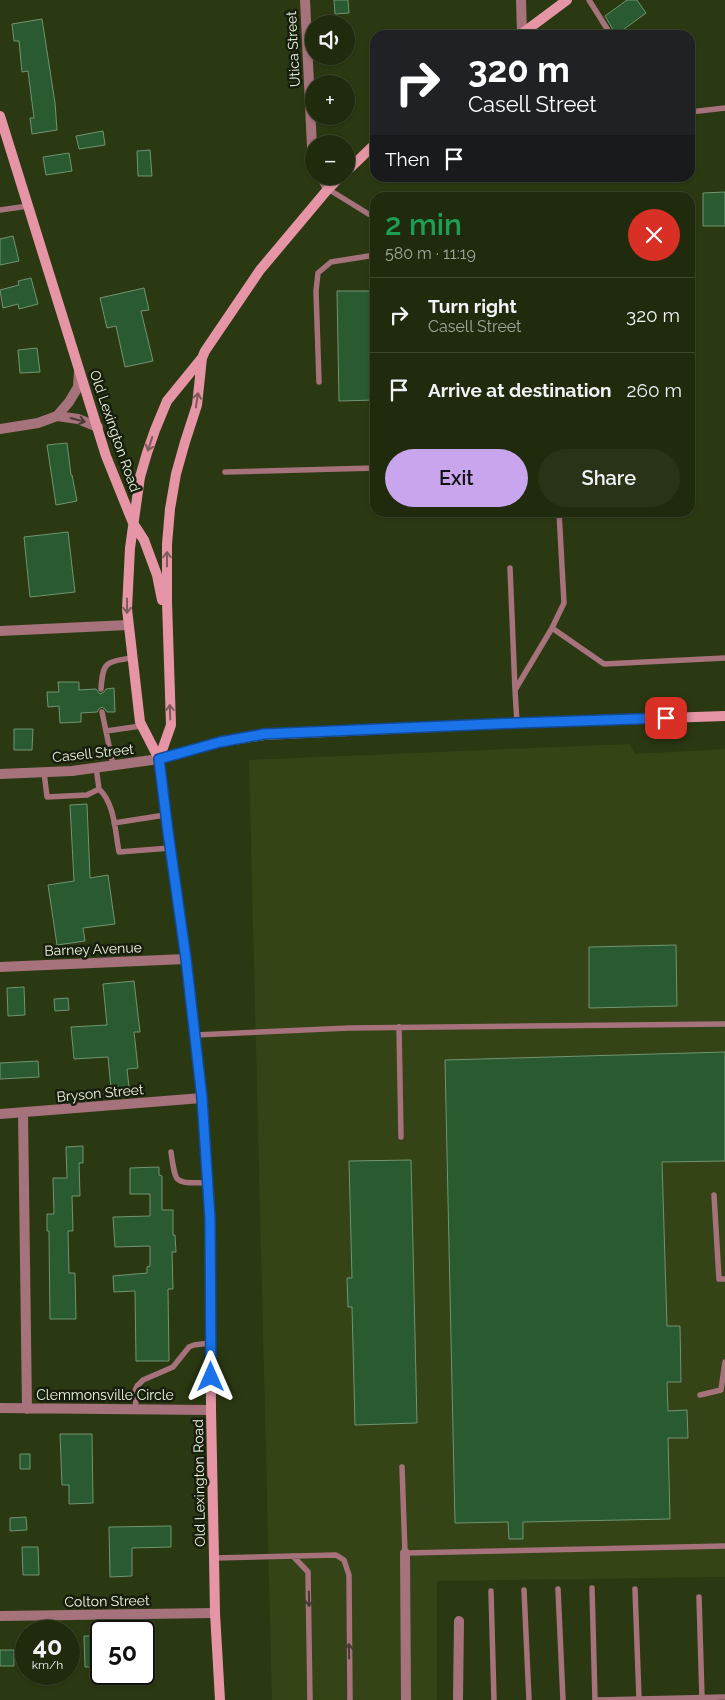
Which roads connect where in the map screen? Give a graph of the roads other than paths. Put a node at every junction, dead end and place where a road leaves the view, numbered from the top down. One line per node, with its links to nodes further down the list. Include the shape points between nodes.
1 (305, 0): 11 (street, Utica Street)
2 (521, 0): 5 (street)
3 (567, 0): 6 (main road)
4 (589, 0): 7 (lane)
5 (521, 30)
6 (526, 30)
7 (608, 30)
8 (725, 108): 9 (lane)
9 (695, 111)
10 (0, 116): 17 (main road, Old Lexington Road)
11 (313, 135)
12 (370, 149): 13 (main road)
13 (355, 163)
14 (326, 185): 16 (street)
15 (332, 185): 16 (main road)
16 (328, 189): 19 (lane); 21 (main road, via 260,270)
17 (28, 206): 18 (lane); 22 (main road, Old Lexington Road)
18 (0, 210)
19 (370, 215)
20 (370, 256): 23 (lane, via 331,262 318,273)
21 (202, 358): 30 (main road, one-way to 30, via 167,401 155,430 140,477); 33 (main road, one-way to 21, via 170,509 178,466 197,405)
22 (80, 368): 24 (street, via 78,387); 25 (main road, Old Lexington Road)
23 (319, 382)
24 (57, 416): 25 (street, one-way to 25); 26 (street, via 38,423)
25 (98, 427): 30 (main road, Old Lexington Road, via 106,456)
26 (0, 429)
27 (370, 468): 28 (lane)
28 (225, 472)
29 (559, 517): 34 (lane, via 564,603)
30 (134, 523): 32 (main road, Old Lexington Road, one-way to 32, via 130,548); 33 (main road, via 157,575)
31 (510, 568): 39 (lane)
32 (128, 625): 35 (street); 36 (main road, Old Lexington Road)
33 (167, 625): 45 (main road, Old Lexington Road, one-way to 33, via 171,725)
34 (552, 628): 37 (lane, via 604,664); 39 (lane)
35 (0, 631)
36 (132, 658): 38 (lane, via 107,664); 43 (main road, Old Lexington Road)
37 (725, 658)
38 (101, 689)
39 (516, 690): 42 (lane)
40 (102, 712): 44 (lane)
41 (725, 716): 42 (main road, Casell Street)
42 (517, 723): 45 (main road, Casell Street, via 264,734)
43 (141, 726): 44 (lane); 45 (main road, Old Lexington Road)
44 (106, 731): 46 (lane)
45 (159, 759): 46 (street, Casell Street); 51 (main road, Old Lexington Road)
46 (113, 765): 47 (street, Casell Street)
47 (96, 767): 48 (street, Casell Street); 50 (lane)
48 (44, 772): 49 (street, Casell Street); 50 (lane, via 47,797 87,795)
49 (0, 774)
50 (98, 789): 52 (lane, via 106,796)
51 (166, 815): 52 (lane); 53 (main road, Old Lexington Road)
52 (114, 823): 53 (lane, via 119,852)
53 (170, 848): 54 (main road, Old Lexington Road)
54 (186, 959): 55 (street, Barney Avenue); 58 (main road, Old Lexington Road)
55 (0, 967)
56 (725, 1024): 57 (lane)
57 (399, 1027): 58 (lane); 62 (lane)
58 (194, 1034): 59 (main road, Old Lexington Road)
59 (202, 1098): 60 (street, Bryson Street); 64 (main road, Old Lexington Road)
60 (23, 1112): 61 (street, Bryson Street); 71 (street)
61 (0, 1114)
62 (401, 1137)
63 (171, 1152): 64 (lane, via 177,1180)
64 (207, 1183): 67 (main road, Old Lexington Road)
65 (714, 1195): 66 (lane, via 719,1279)
66 (725, 1279)
67 (210, 1344): 72 (lane, via 189,1347 173,1367 143,1380 135,1391); 73 (main road, Old Lexington Road)
68 (725, 1362): 69 (lane, via 721,1390)
69 (700, 1395)
70 (0, 1408): 71 (street, Clemmonsville Circle)
71 (27, 1409): 72 (street, Clemmonsville Circle)
72 (136, 1409): 73 (street, Clemmonsville Circle)
73 (211, 1410): 78 (main road, Old Lexington Road)
74 (402, 1466): 76 (lane)
75 (725, 1546): 76 (lane)
76 (405, 1553): 95 (street)
77 (293, 1556): 78 (lane); 93 (lane, one-way to 93, via 308,1572); 94 (lane, one-way to 77, via 349,1575 344,1560 336,1555)
78 (214, 1558): 85 (main road, Old Lexington Road)
79 (592, 1588): 100 (lane)
80 (558, 1589): 99 (lane)
81 (635, 1589): 90 (lane)
82 (524, 1590): 98 (lane)
83 (491, 1591): 97 (lane)
84 (699, 1597): 89 (lane)
85 (215, 1612): 86 (street, Colton Street); 92 (main road, Old Lexington Road)
86 (0, 1616)
87 (459, 1621): 96 (street)
88 (725, 1697): 89 (lane)
89 (702, 1698): 91 (lane)
90 (638, 1699): 91 (lane); 100 (lane)
91 (660, 1699)
92 (220, 1700)
93 (310, 1700)
94 (350, 1700)
95 (406, 1700)
96 (458, 1700)
97 (494, 1700)
98 (529, 1700)
99 (563, 1700)
100 (596, 1700)

